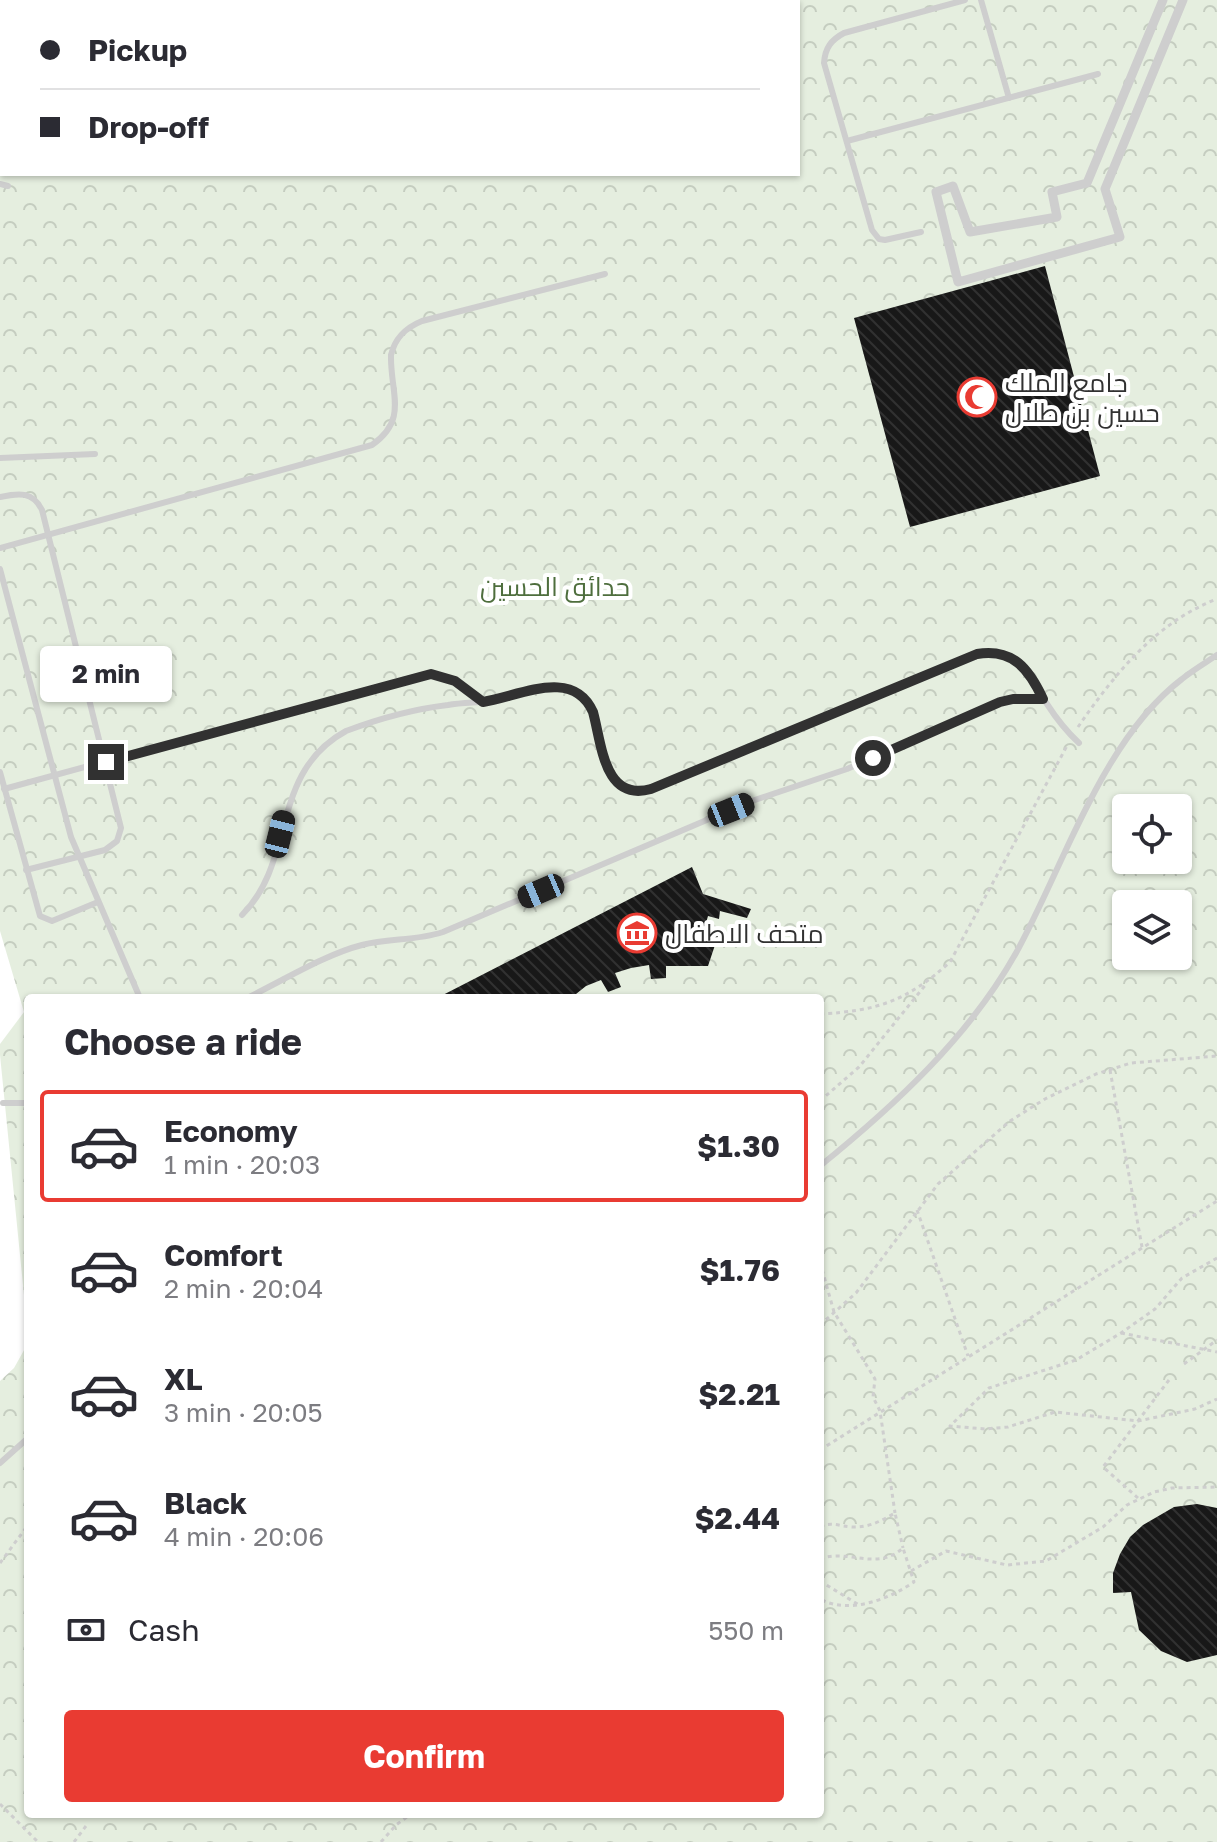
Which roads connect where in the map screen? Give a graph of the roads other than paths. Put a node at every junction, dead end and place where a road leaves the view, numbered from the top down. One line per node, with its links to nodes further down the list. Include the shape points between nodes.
1 (965, 0): 7 (lane, via 844,33 829,44 824,63)
2 (981, 0): 6 (lane)
3 (1163, 0): 4 (street, via 1087,183 1052,192 1057,217 970,232 953,186 936,192 958,282 1120,237 1105,189)
4 (1183, 0)
5 (1098, 74): 6 (lane)
6 (1009, 98): 7 (lane)
7 (847, 141): 10 (lane, via 875,236 885,240)
8 (0, 184): 9 (lane)
9 (8, 186)
10 (921, 232)
11 (605, 274): 15 (lane, via 404,330 391,355 394,419 372,445)
12 (95, 454): 13 (lane)
13 (0, 458)
14 (0, 497): 15 (lane, via 18,493 33,498)
15 (48, 534): 16 (lane); 22 (lane)
16 (0, 548)
17 (0, 569): 24 (lane)
18 (1217, 655): 34 (lane, via 1180,680 1151,709 1108,768 1016,954 989,994 916,1082)
19 (1043, 699): 20 (lane, via 1021,663 1000,653 977,654 635,793 615,783 589,703 572,689 552,686); 21 (lane); 31 (lane, via 1000,702 443,932 349,949)
20 (483, 702): 22 (lane, via 447,677 422,675); 29 (lane, via 438,706 359,726 322,746 292,793 263,889)
21 (1079, 743)
22 (106, 762): 24 (lane); 26 (lane, via 120,835 105,850)
23 (0, 772): 25 (lane)
24 (56, 775): 25 (lane); 26 (lane)
25 (4, 789): 27 (lane)
26 (78, 857): 27 (lane); 28 (lane)
27 (26, 870): 28 (lane, via 43,919)
28 (98, 902): 30 (lane)
29 (242, 915)
30 (138, 994)
31 (255, 994)
32 (3, 1103): 33 (lane)
33 (24, 1103)
34 (824, 1163)
35 (24, 1442): 36 (lane)
36 (0, 1463)

